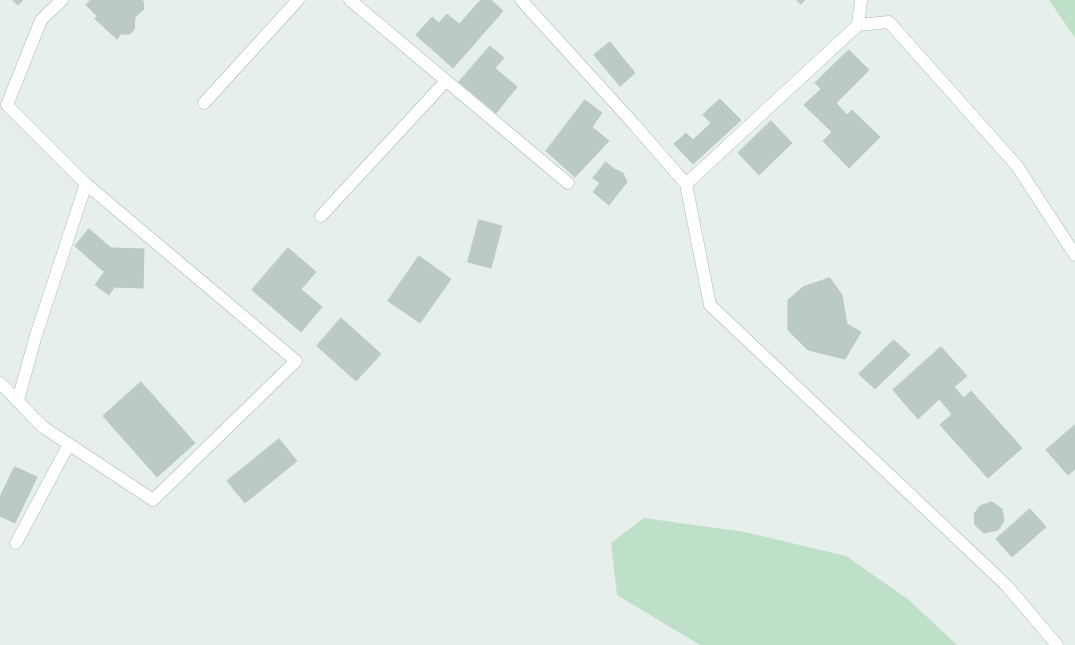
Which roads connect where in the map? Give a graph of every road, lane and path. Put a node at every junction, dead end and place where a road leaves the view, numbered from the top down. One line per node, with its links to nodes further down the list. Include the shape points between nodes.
1 (62, 0): 9 (street, via 41,20)
2 (298, 0): 8 (street)
3 (350, 0): 7 (street)
4 (521, 0): 12 (street)
5 (861, 0): 6 (street)
6 (858, 25): 12 (street); 14 (street, via 889,22 1017,166)
7 (446, 81): 10 (street); 13 (street)
8 (204, 103)
9 (4, 106): 11 (street)
10 (568, 183)
11 (86, 184): 16 (street, via 36,335); 17 (street, via 296,361 153,500)
12 (686, 184): 19 (street, via 710,305 1006,585)
13 (321, 216)
14 (1075, 255)
15 (0, 383): 16 (street)
16 (18, 400): 17 (street, via 43,427)
17 (69, 444): 18 (street)
18 (16, 543)
19 (1056, 645)

